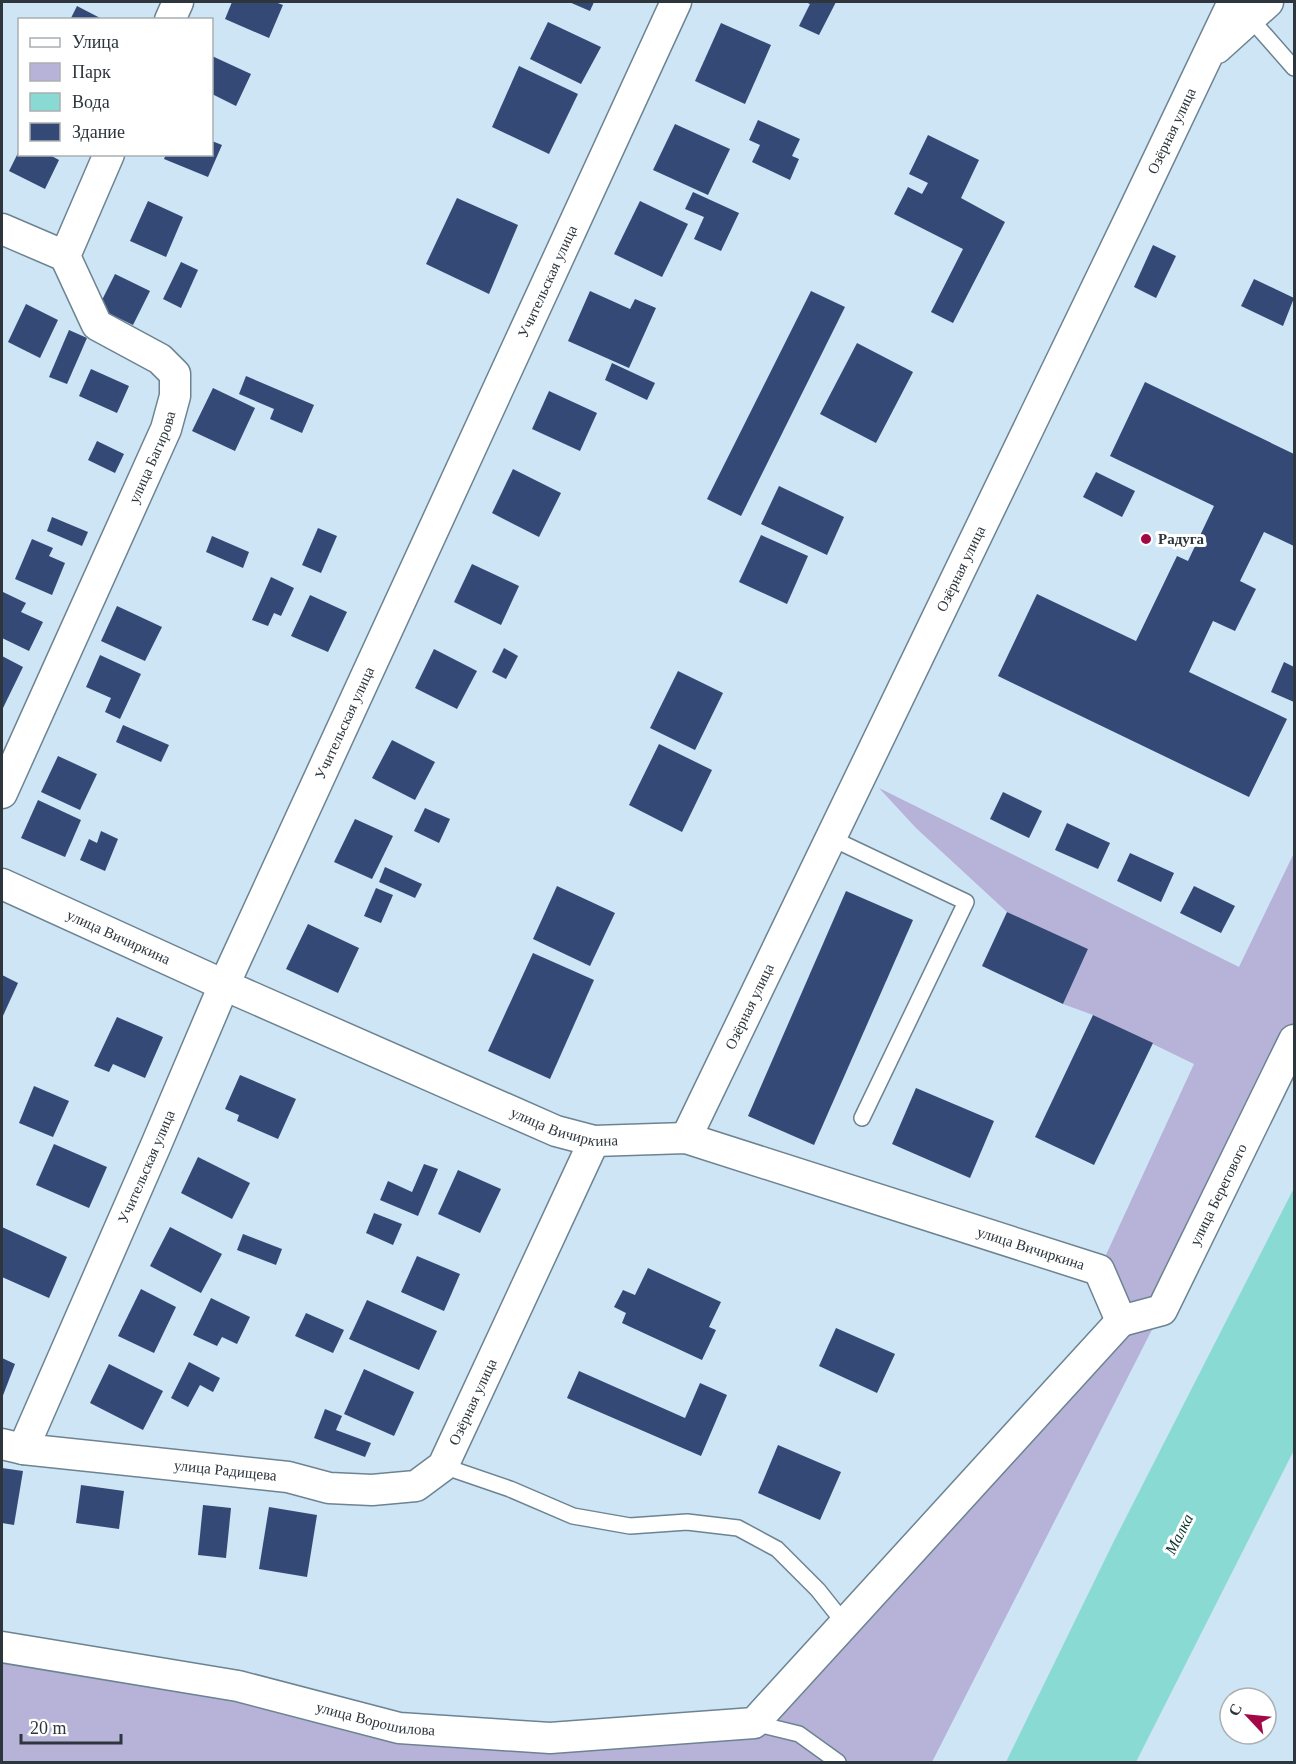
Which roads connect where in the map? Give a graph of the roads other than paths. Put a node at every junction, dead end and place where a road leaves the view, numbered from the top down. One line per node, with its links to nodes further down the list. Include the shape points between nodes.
1 (178, 2): 4 (street)
2 (676, 2): 12 (street, Учительская улица)
3 (1249, 6): 5 (lane); 10 (street, Озёрная улица, via 1204,60)
4 (171, 18)
5 (1294, 68)
6 (108, 156): 8 (street)
7 (2, 229): 8 (street)
8 (65, 256): 9 (street, улица Багирова, via 97,325 160,359 175,374 175,396 166,429)
9 (2, 793)
10 (831, 838): 14 (lane, via 966,902); 15 (street, Озёрная улица)
11 (2, 884): 12 (street, улица Вичиркина)
12 (224, 984): 16 (street, улица Вичиркина, via 556,1131); 18 (street, Учительская улица, via 152,1156)
13 (1294, 1040): 17 (street, улица Берегового, via 1162,1310)
14 (862, 1118)
15 (686, 1138): 16 (street, улица Вичиркина); 17 (street, улица Вичиркина, via 1099,1270)
16 (594, 1141): 19 (street, Озёрная улица)
17 (1121, 1321): 20 (street)
18 (12, 1446): 19 (street, улица Радищева, via 288,1477 329,1488 365,1491 416,1486)
19 (443, 1466): 20 (lane, via 573,1516 630,1526 687,1522 738,1528 777,1549)
20 (845, 1624): 22 (street)
21 (2, 1647): 22 (street, улица Ворошилова, via 238,1686 399,1728 550,1738)
22 (754, 1723): 23 (lane, via 799,1734)
23 (838, 1762)

